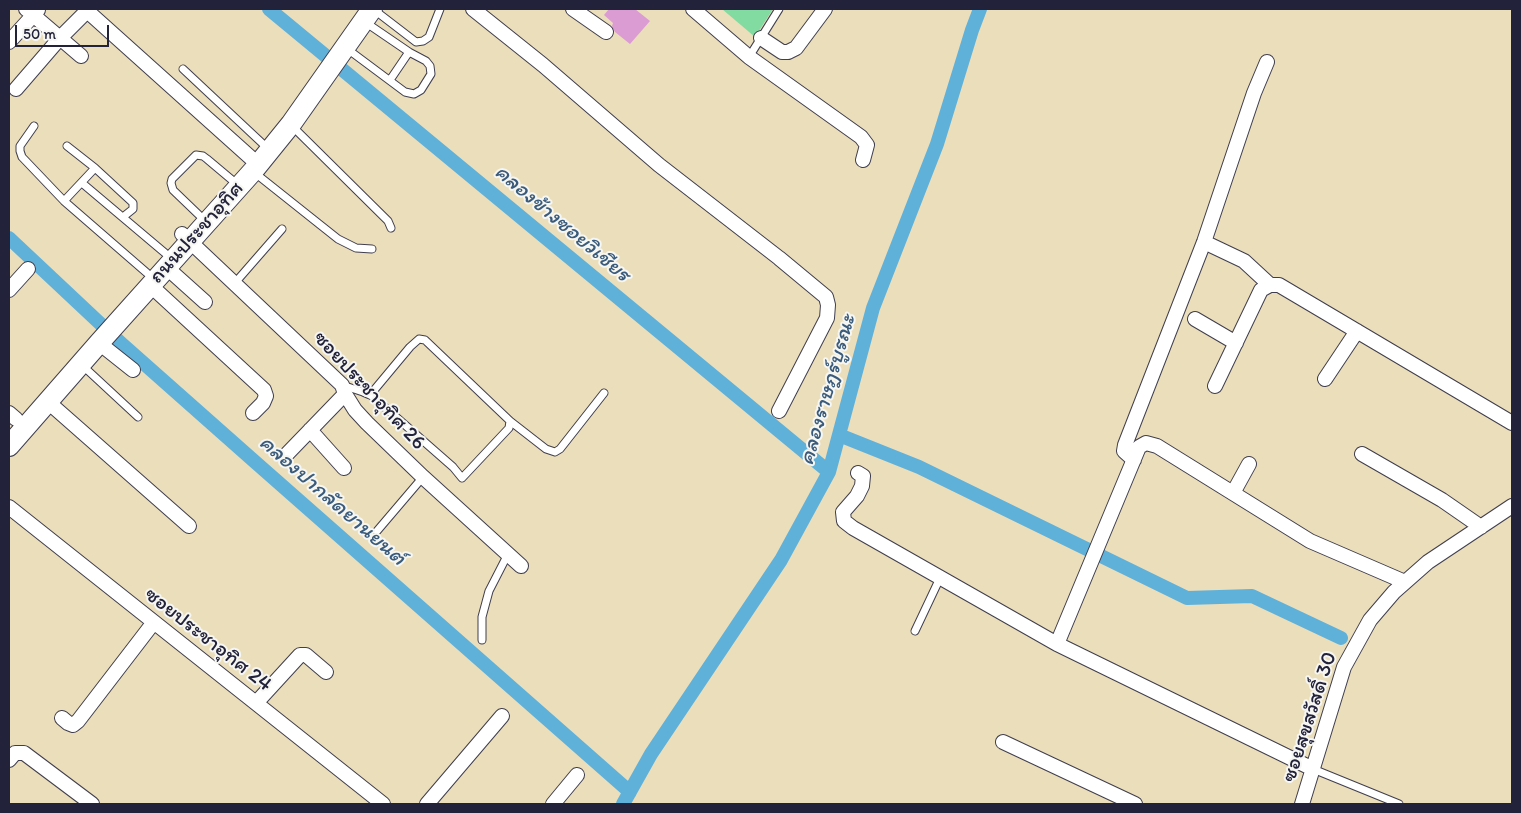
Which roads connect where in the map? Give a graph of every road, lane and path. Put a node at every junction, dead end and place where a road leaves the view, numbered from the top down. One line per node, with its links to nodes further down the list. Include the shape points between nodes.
1 (440, 9): 9 (lane, via 429,37 416,42)
2 (473, 9): 57 (street, via 659,165 826,297 827,318)
3 (574, 9): 10 (street)
4 (693, 9): 16 (street)
5 (779, 9): 12 (lane)
6 (825, 9): 12 (street, via 796,48 788,52 782,52)
7 (86, 10): 11 (street); 25 (street)
8 (33, 11): 11 (street); 13 (street)
9 (367, 12): 14 (lane); 17 (main road, ถนนประชาอุทิศ)
10 (606, 32)
11 (60, 38): 15 (street); 21 (street)
12 (761, 38): 16 (lane)
13 (9, 42)
14 (408, 52): 20 (lane); 20 (lane, via 430,66 431,74 421,90 414,94 405,92)
15 (81, 56)
16 (750, 57): 26 (street, via 861,137 867,145)
17 (333, 59): 20 (lane); 22 (main road, ถนนประชาอุทิศ); 25 (main road, ถนนประชาอุทิศ)
18 (1267, 62): 36 (street)
19 (183, 69): 25 (lane)
20 (390, 80)
21 (16, 89)
22 (291, 124): 25 (main road, ถนนประชาอุทิศ); 33 (lane, via 388,221)
23 (34, 126): 30 (lane, via 20,146 22,157)
24 (67, 146): 27 (lane)
25 (256, 158): 28 (main road, ถนนประชาอุทิศ); 35 (main road, ถนนประชาอุทิศ); 37 (lane, via 338,239 356,248)
26 (863, 160)
27 (95, 168): 29 (lane); 32 (lane, via 133,203 133,209)
28 (232, 180): 31 (main road, ถนนประชาอุทิศ); 31 (lane, via 203,156 196,155 172,179 172,188)
29 (82, 183): 30 (lane); 32 (lane)
30 (64, 201): 40 (lane)
31 (199, 215): 35 (main road, ถนนประชาอุทิศ)
32 (124, 217): 38 (lane)
33 (391, 228)
34 (282, 229): 42 (lane)
35 (185, 238): 38 (main road, ถนนประชาอุทิศ); 42 (street, ซอยประชาอุทิศ 26)
36 (1204, 242): 43 (street, via 1244,261); 67 (street, via 1125,445 1124,452)
37 (372, 249)
38 (166, 260): 40 (main road, ถนนประชาอุทิศ); 44 (street)
39 (28, 268): 41 (street)
40 (148, 279): 46 (main road, ถนนประชาอุทิศ); 58 (street, via 264,390 263,403)
41 (11, 284)
42 (234, 284): 53 (street, ซอยประชาอุทิศ 26)
43 (1270, 285): 47 (street, via 1279,285); 48 (street, via 1261,290)
44 (205, 302)
45 (1195, 319): 48 (street)
46 (106, 328): 49 (main road, ถนนประชาอุทิศ); 50 (street); 61 (main road, ถนนประชาอุทิศ)
47 (1357, 331): 51 (street); 62 (street)
48 (1236, 343): 52 (street)
49 (80, 364): 56 (main road, ถนนประชาอุทิศ); 59 (lane)
50 (133, 370)
51 (1325, 380)
52 (1215, 386)
53 (343, 389): 55 (lane); 63 (street); 71 (street, ซอยประชาอุทิศ 26, via 355,410)
54 (604, 393): 60 (lane, via 555,452 546,449)
55 (370, 395): 60 (lane, via 410,347 419,339 425,340); 60 (lane, via 462,478 509,428)
56 (47, 400): 61 (main road, ถนนประชาอุทิศ); 75 (street)
57 (779, 411)
58 (253, 412)
59 (138, 417)
60 (510, 421)
61 (15, 422): 64 (main road, ถนนประชาอุทิศ)
62 (1512, 423)
63 (310, 430): 65 (street); 69 (street)
64 (9, 446)
65 (286, 454)
66 (1362, 454): 76 (street, via 1442,500)
67 (1134, 460): 72 (street, via 1139,447 1146,443 1157,446); 85 (street)
68 (1249, 464): 72 (street)
69 (344, 468)
70 (858, 473): 80 (street, via 863,476 862,486 843,512 844,521)
71 (423, 476): 77 (lane); 78 (street, ซอยประชาอุทิศ 26)
72 (1233, 493): 81 (street, via 1310,541)
73 (1512, 506): 76 (street, ซอยสุขสวัสดิ์ 30)
74 (9, 507): 82 (street, ซอยประชาอุทิศ 24)
75 (189, 526)
76 (1481, 527): 81 (street, ซอยสุขสวัสดิ์ 30, via 1428,562)
77 (378, 531)
78 (508, 554): 79 (street, ซอยประชาอุทิศ 26); 84 (lane, via 485,605)
79 (522, 566)
80 (940, 578): 83 (lane); 85 (street)
81 (1405, 582): 92 (street, ซอยสุขสวัสดิ์ 30, via 1370,620 1344,667)
82 (154, 622): 87 (street, ซอยประชาอุทิศ 24); 89 (street, via 78,721 73,725)
83 (914, 631)
84 (482, 640)
85 (1057, 644): 92 (street)
86 (326, 672): 87 (street, via 306,655 300,655)
87 (256, 703): 95 (street, ซอยประชาอุทิศ 24)
88 (502, 716): 96 (street)
89 (62, 718)
90 (1004, 742): 98 (street)
91 (9, 760): 94 (street, via 15,753 24,753)
92 (1313, 769): 99 (street, ซอยสุขสวัสดิ์ 30); 100 (lane)
93 (577, 774): 97 (street)
94 (92, 804)
95 (383, 804)
96 (427, 804)
97 (553, 804)
98 (1135, 804)
99 (1302, 804)
100 (1399, 804)

